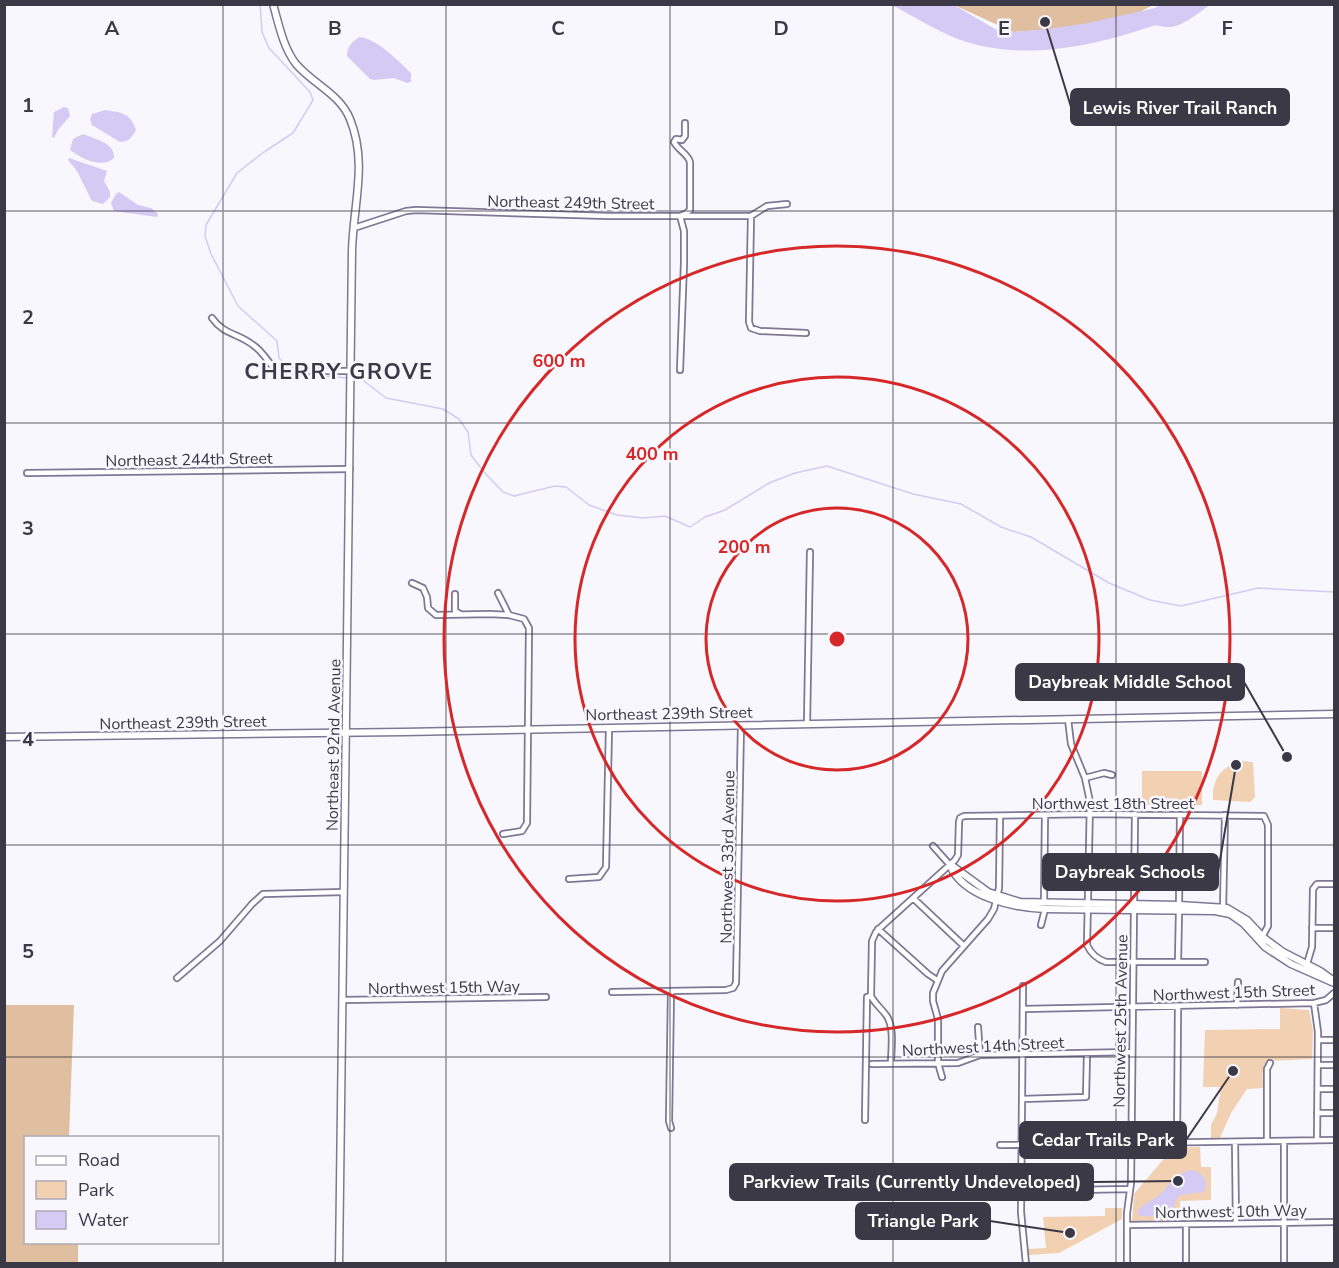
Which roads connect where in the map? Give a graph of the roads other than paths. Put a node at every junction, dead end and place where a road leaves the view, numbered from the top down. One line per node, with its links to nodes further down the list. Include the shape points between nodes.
1 (273, 4): 6 (street, Northeast 92nd Avenue, via 290,55 339,102 350,118 360,171)
2 (685, 123): 4 (street, via 685,136 674,142 690,162 690,210)
3 (788, 204): 5 (street, Northeast 249th Street, via 763,207)
4 (680, 216): 5 (street, Northeast 249th Street); 6 (street, Northeast 249th Street, via 416,210); 9 (street, via 684,231)
5 (751, 216): 8 (street, via 749,322 760,331)
6 (354, 228): 10 (street, Northeast 92nd Avenue)
7 (212, 318): 10 (street, via 226,333 253,345 273,367)
8 (806, 333)
9 (681, 370)
10 (351, 371): 11 (street, Northeast 92nd Avenue)
11 (350, 469): 12 (street, Northeast 244th Street); 25 (street, Northeast 92nd Avenue)
12 (27, 473)
13 (810, 552): 21 (street)
14 (412, 583): 17 (street, via 423,588 432,613)
15 (498, 593): 18 (street)
16 (455, 594): 17 (street, via 455,610)
17 (460, 614): 18 (street)
18 (509, 615): 24 (street, via 524,619 529,628)
19 (1335, 714): 20 (street, Northeast 239th Street)
20 (1068, 719): 21 (street, Northeast 239th Street); 28 (street, via 1071,744)
21 (807, 724): 22 (street, Northeast 239th Street)
22 (741, 725): 23 (street, Northeast 239th Street); 63 (street, Northwest 33rd Avenue, via 737,978 733,987 726,990)
23 (609, 728): 24 (street, Northeast 239th Street); 38 (street, via 606,867 599,877)
24 (527, 730): 25 (street, Northeast 239th Street); 35 (street, via 527,823 522,831)
25 (347, 733): 26 (street, Northeast 239th Street); 40 (street, Northeast 92nd Avenue)
26 (4, 737)
27 (1112, 775): 28 (street)
28 (1085, 778): 29 (street)
29 (1090, 814): 30 (street, Northwest 18th Street); 31 (street, Northwest 18th Street); 44 (street)
30 (1135, 814): 32 (street, Northwest 18th Street); 45 (street, Northwest 25th Avenue)
31 (1045, 815): 34 (street, Northwest 18th Street); 43 (street)
32 (1180, 815): 33 (street, Northwest 18th Street); 46 (street)
33 (1225, 815): 47 (street); 52 (street, Northwest 18th Street, via 1266,818 1268,926)
34 (1000, 816): 37 (street, Northwest 18th Street, via 960,818 958,855); 42 (street)
35 (503, 834)
36 (933, 846): 37 (street)
37 (950, 865): 41 (street); 42 (street, via 953,873 972,888)
38 (569, 879)
39 (1335, 884): 49 (street, via 1316,885 1312,892)
40 (344, 892): 58 (street, via 263,894 229,932); 68 (street, Northeast 92nd Avenue)
41 (913, 898): 51 (street); 53 (street)
42 (997, 899): 43 (street, via 1019,907); 53 (street, via 988,919)
43 (1045, 906): 44 (street); 48 (street)
44 (1088, 907): 45 (street); 54 (street, via 1087,945 1094,956 1106,962)
45 (1134, 907): 46 (street); 54 (street, Northwest 25th Avenue)
46 (1179, 908): 47 (street); 55 (street)
47 (1223, 910): 52 (street)
48 (1041, 925)
49 (1312, 928): 50 (street); 57 (street, via 1311,951)
50 (1335, 928)
51 (878, 929): 59 (street); 66 (street, via 872,944)
52 (1261, 938): 57 (street, via 1270,951)
53 (964, 946): 59 (street)
54 (1133, 962): 55 (street); 72 (street, Northwest 25th Avenue)
55 (1178, 962): 56 (street)
56 (1204, 962)
57 (1305, 967): 61 (street)
58 (177, 978)
59 (937, 980): 81 (street, via 933,997 938,1019)
60 (1238, 982): 70 (street)
61 (1335, 982)
62 (1023, 986): 73 (street)
63 (671, 991): 64 (street); 94 (street)
64 (612, 992)
65 (1335, 993): 69 (street, Northwest 15th Street)
66 (872, 996): 84 (street, via 890,1023); 93 (street, via 867,997)
67 (546, 997): 68 (street, Northwest 15th Way)
68 (342, 1000): 111 (street, Northeast 92nd Avenue)
69 (1314, 1004): 70 (street, Northwest 15th Street); 75 (street)
70 (1238, 1005): 71 (street, Northwest 15th Street)
71 (1178, 1006): 72 (street, Northwest 15th Street); 99 (street)
72 (1132, 1007): 73 (street, Northwest 15th Street); 77 (street, Northwest 25th Avenue)
73 (1023, 1009): 79 (street)
74 (978, 1027): 80 (street)
75 (1318, 1040): 76 (street); 85 (street)
76 (1335, 1040)
77 (1132, 1052): 78 (street, Northwest 14th Street); 101 (street, Northwest 25th Avenue)
78 (1087, 1053): 79 (street, Northwest 14th Street); 90 (street, via 1084,1098)
79 (1023, 1054): 80 (street, Northwest 14th Street); 90 (street)
80 (980, 1055): 81 (street, Northwest 14th Street, via 958,1063)
81 (938, 1063): 84 (street, Northwest 14th Street); 87 (street)
82 (1270, 1063): 97 (street)
83 (872, 1064): 84 (street, Northwest 14th Street)
84 (891, 1064)
85 (1318, 1065): 86 (street); 88 (street)
86 (1335, 1065)
87 (942, 1077)
88 (1318, 1089): 89 (street); 91 (street)
89 (1335, 1089)
90 (1022, 1099): 103 (street)
91 (1317, 1113): 92 (street); 95 (street)
92 (1335, 1113)
93 (865, 1120)
94 (670, 1128)
95 (1317, 1140): 96 (street); 98 (street)
96 (1335, 1140)
97 (1267, 1141): 98 (street); 100 (street)
98 (1284, 1141): 108 (street)
99 (1177, 1142): 100 (street); 101 (street)
100 (1234, 1142): 107 (street)
101 (1131, 1143): 103 (street); 104 (street, Northwest 25th Avenue)
102 (1000, 1145): 103 (street)
103 (1022, 1145): 105 (street)
104 (1129, 1189): 105 (street); 110 (street, Northwest 25th Avenue)
105 (1022, 1191): 112 (street)
106 (1335, 1222): 108 (street, Northwest 10th Way)
107 (1236, 1223): 108 (street, Northwest 10th Way); 109 (street, Northwest 10th Way)
108 (1284, 1223): 115 (street)
109 (1186, 1224): 110 (street, Northwest 10th Way); 114 (street)
110 (1127, 1225): 113 (street, Northwest 25th Avenue)
111 (339, 1263)
112 (1026, 1263)
113 (1127, 1263)
114 (1186, 1263)
115 (1284, 1263)

